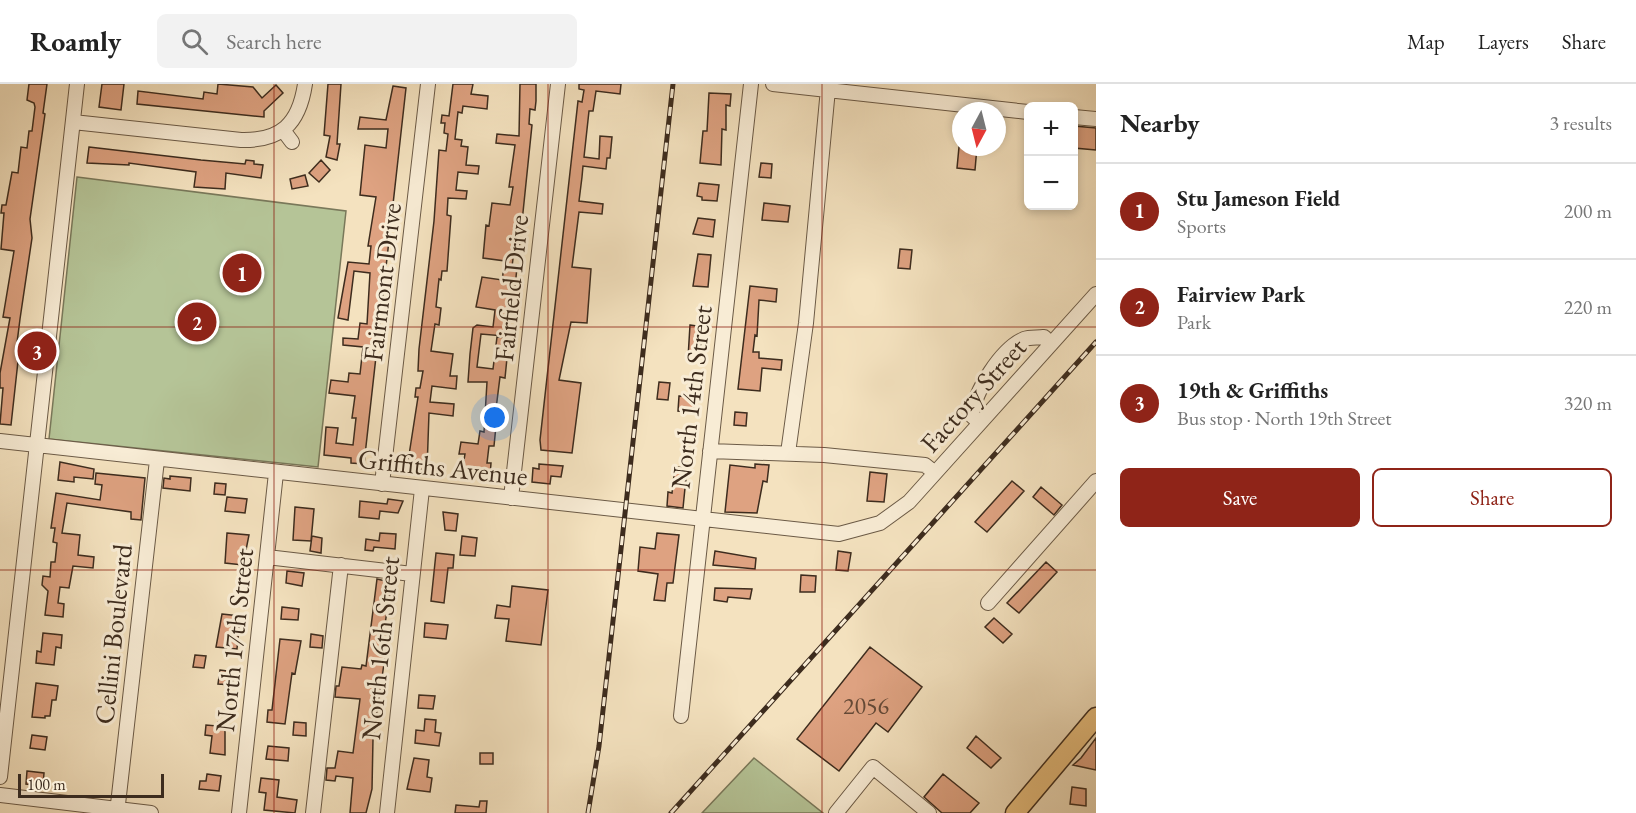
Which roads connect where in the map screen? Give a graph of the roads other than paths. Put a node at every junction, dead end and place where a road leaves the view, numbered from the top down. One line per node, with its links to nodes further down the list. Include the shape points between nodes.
1 (77, 84): 11 (street)
2 (305, 84): 12 (street, via 299,108)
3 (428, 84): 25 (street, Fairmont Drive)
4 (558, 84): 27 (street, Fairfield Drive)
5 (751, 84): 19 (street, North 14th Street)
6 (773, 84): 7 (street)
7 (828, 90): 8 (street); 20 (street, via 806,323)
8 (1024, 111)
9 (1078, 117): 10 (street)
10 (1096, 119)
11 (73, 122): 12 (street, via 241,140 267,138); 18 (street)
12 (283, 130): 13 (street)
13 (292, 142)
14 (1096, 294): 15 (street, Factory Street)
15 (1052, 344): 16 (street, Factory Street); 16 (street, via 1044,337 1024,339 1002,356 974,400 972,416)
16 (980, 423): 23 (street, Factory Street)
17 (0, 441): 18 (street, Griffiths Avenue)
18 (37, 446): 21 (street, Griffiths Avenue); 36 (street)
19 (710, 451): 20 (street); 28 (street, North 14th Street)
20 (789, 453): 23 (street, via 925,465)
21 (157, 460): 22 (street, Griffiths Avenue); 38 (street, Cellini Boulevard)
22 (276, 473): 25 (street, Griffiths Avenue); 30 (street, North 17th Street)
23 (935, 473): 29 (street, Factory Street, via 900,510)
24 (1096, 481): 33 (street)
25 (382, 484): 26 (street, Griffiths Avenue)
26 (422, 489): 27 (street, Griffiths Avenue); 32 (street, North 16th Street)
27 (511, 498): 28 (street, Griffiths Avenue)
28 (702, 521): 29 (street, Griffiths Avenue, via 826,535); 34 (street, North 14th Street)
29 (880, 523)
30 (267, 557): 31 (street); 40 (street, North 17th Street)
31 (341, 565): 32 (street); 41 (street)
32 (412, 574): 42 (street, North 16th Street)
33 (988, 603)
34 (681, 716)
35 (1096, 717): 45 (main road)
36 (0, 777)
37 (0, 795): 38 (street)
38 (117, 811): 39 (street)
39 (152, 813)
40 (239, 813)
41 (314, 813)
42 (387, 813)
43 (836, 813): 44 (street, via 873,767)
44 (929, 813)
45 (1015, 813)

